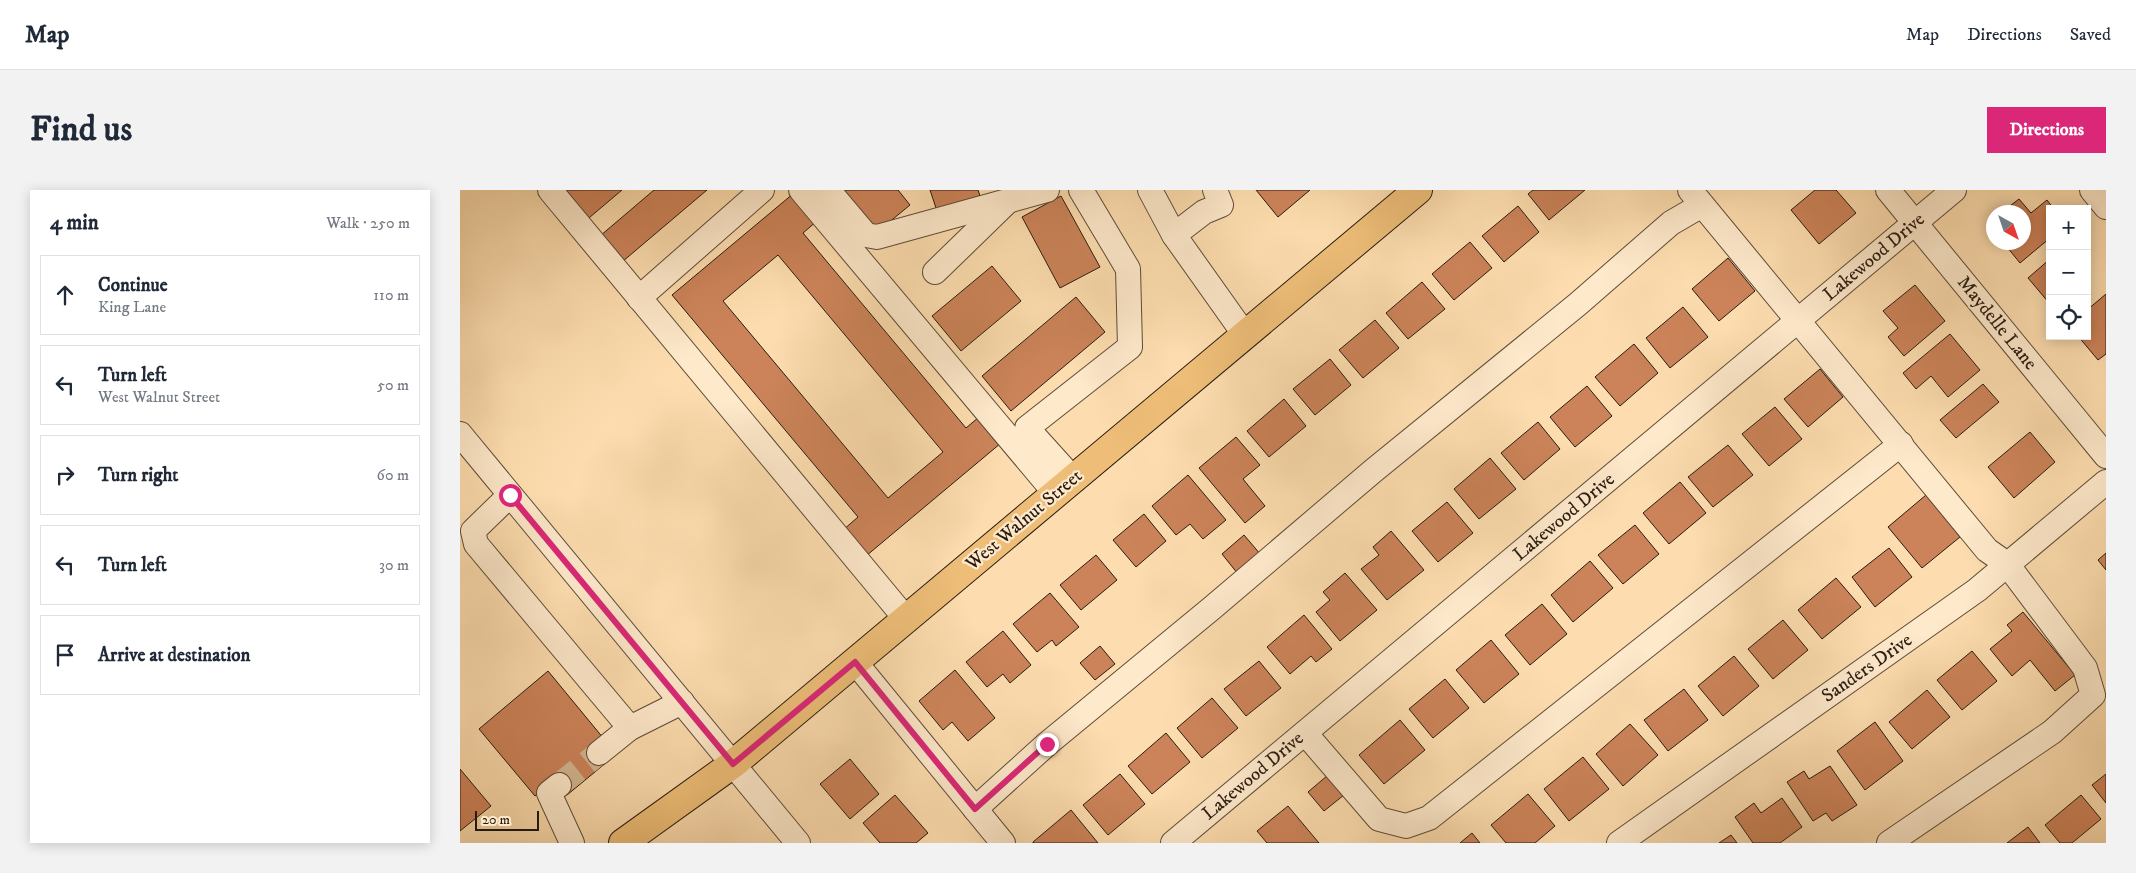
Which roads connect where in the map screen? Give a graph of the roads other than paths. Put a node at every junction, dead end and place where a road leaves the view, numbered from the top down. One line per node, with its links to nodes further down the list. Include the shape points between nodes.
1 (550, 190): 19 (street)
2 (762, 190): 19 (street)
3 (801, 190): 26 (street)
4 (828, 190): 13 (street, via 866,235 877,237)
5 (1047, 190): 13 (street)
6 (1081, 190): 26 (street, via 1128,269 1130,347 1027,428)
7 (1150, 190): 17 (street)
8 (1215, 190): 17 (street, via 1222,205 1204,212)
9 (1418, 190): 21 (main road, West Walnut Street)
10 (1888, 190): 16 (street, Maydelle Lane)
11 (1954, 190): 16 (street, Lakewood Drive)
12 (2092, 190): 15 (street)
13 (1006, 196): 18 (street)
14 (1696, 197): 20 (street); 37 (street, via 1578,304 1366,476 1047,744)
15 (2106, 207)
16 (1915, 223): 20 (street, Lakewood Drive); 24 (street, Maydelle Lane)
17 (1174, 235): 21 (street)
18 (935, 272)
19 (639, 298): 29 (street)
20 (1799, 320): 23 (street); 33 (street, Lakewood Drive)
21 (1245, 335): 26 (main road, West Walnut Street)
22 (460, 434): 27 (street)
23 (1901, 444): 28 (street, via 1987,550); 33 (street, via 1429,818 1406,826 1379,818)
24 (2106, 456)
25 (2106, 482): 28 (street, Sanders Drive)
26 (1065, 486): 29 (main road, West Walnut Street)
27 (510, 495): 31 (street); 32 (street, via 473,531 476,544)
28 (2007, 564): 43 (street, Sanders Drive, via 1977,590); 44 (street, via 2085,668 2094,695 2052,732)
29 (906, 619): 30 (main road, West Walnut Street)
30 (855, 662): 35 (main road, West Walnut Street); 37 (street)
31 (682, 702): 32 (street); 35 (street)
32 (630, 728): 34 (street)
33 (1305, 733): 38 (street, Lakewood Drive)
34 (598, 753)
35 (733, 764): 40 (main road, West Walnut Street); 41 (street)
36 (558, 785): 39 (street, via 549,793)
37 (975, 809): 42 (street)
38 (1186, 839)
39 (572, 843)
40 (623, 843)
41 (798, 843)
42 (1003, 843)
43 (1619, 843)
44 (1888, 843)

